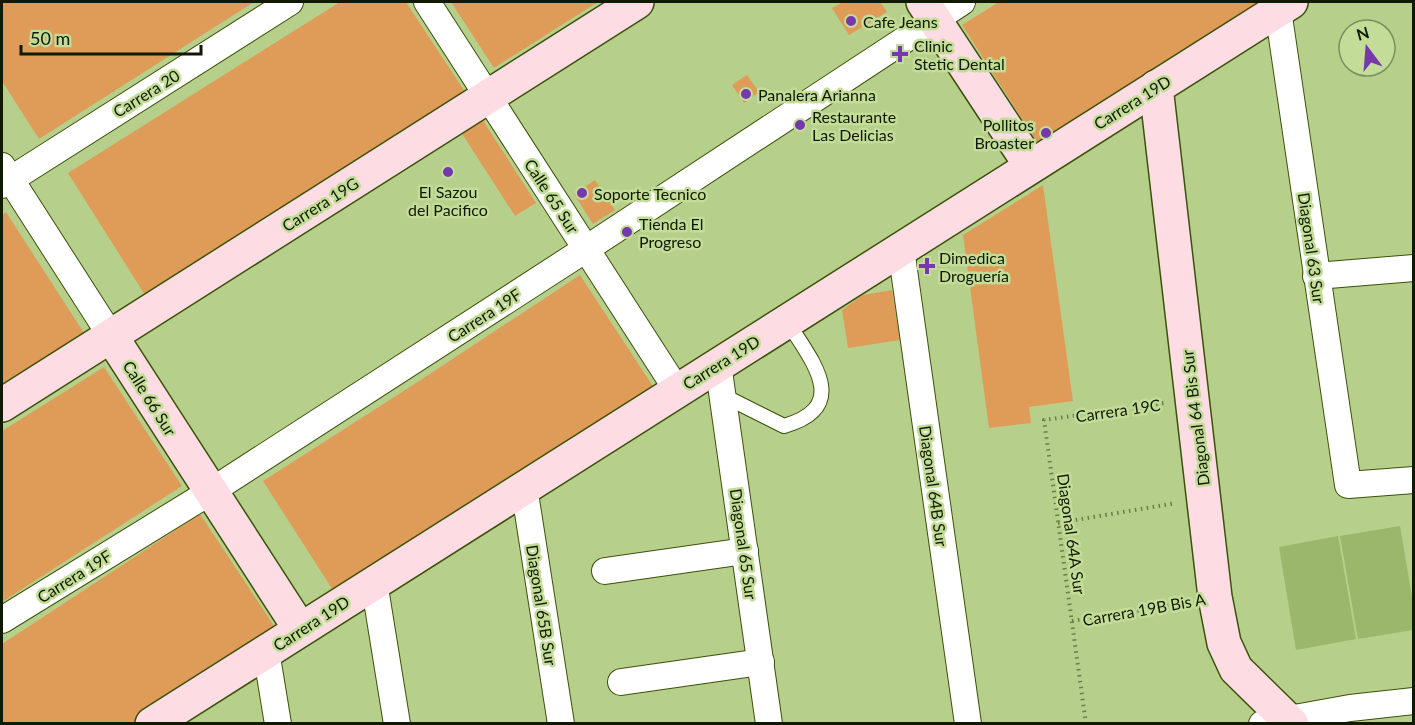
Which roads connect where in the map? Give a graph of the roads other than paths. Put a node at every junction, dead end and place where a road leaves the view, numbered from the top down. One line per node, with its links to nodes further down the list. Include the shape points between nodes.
1 (290, 2): 10 (street, Carrera 20)
2 (427, 2): 8 (street, Calle 65 Sur)
3 (637, 2): 8 (street, Carrera 19G)
4 (962, 2): 6 (street, Carrera 19F)
5 (1284, 6): 7 (street, Carrera 19D); 14 (street, Diagonal 63 Sur)
6 (929, 10): 9 (street); 11 (street, Carrera 19F)
7 (1156, 87): 9 (street, Carrera 19D); 32 (street, Diagonal 64 Bis Sur, via 1215,597 1224,643 1236,669)
8 (488, 97): 11 (street, Calle 65 Sur); 16 (street, Carrera 19G)
9 (1031, 166): 12 (street, Carrera 19D)
10 (4, 177): 16 (street, Calle 66 Sur)
11 (586, 249): 18 (street, Calle 65 Sur); 22 (street, Carrera 19F)
12 (901, 249): 15 (street, Carrera 19D); 38 (street, Diagonal 64B Sur)
13 (1413, 268): 14 (street)
14 (1316, 276): 20 (street, Diagonal 63 Sur, via 1348,485)
15 (787, 321): 17 (street, Carrera 19D); 17 (lane, via 820,374 823,393 815,408 784,426)
16 (111, 336): 19 (street, Carrera 19G); 22 (street, Calle 66 Sur)
17 (720, 380): 18 (street, Carrera 19D); 23 (street, Diagonal 65 Sur)
18 (677, 390): 21 (street, Carrera 19D)
19 (2, 405)
20 (1413, 480)
21 (524, 487): 25 (street, Carrera 19D); 36 (street, Diagonal 65B Sur)
22 (210, 492): 26 (street, Carrera 19F); 27 (street, Calle 66 Sur)
23 (745, 551): 24 (street); 29 (street, Diagonal 65 Sur)
24 (605, 571)
25 (374, 582): 27 (street, Carrera 19D); 35 (street)
26 (2, 621)
27 (300, 629): 28 (street, Carrera 19D)
28 (266, 651): 33 (street, Carrera 19D); 34 (street)
29 (760, 662): 30 (street); 37 (street, Diagonal 65 Sur)
30 (621, 682)
31 (1413, 701): 32 (street)
32 (1281, 722)
33 (152, 723)
34 (278, 723)
35 (397, 723)
36 (561, 723)
37 (769, 723)
38 (968, 723)

